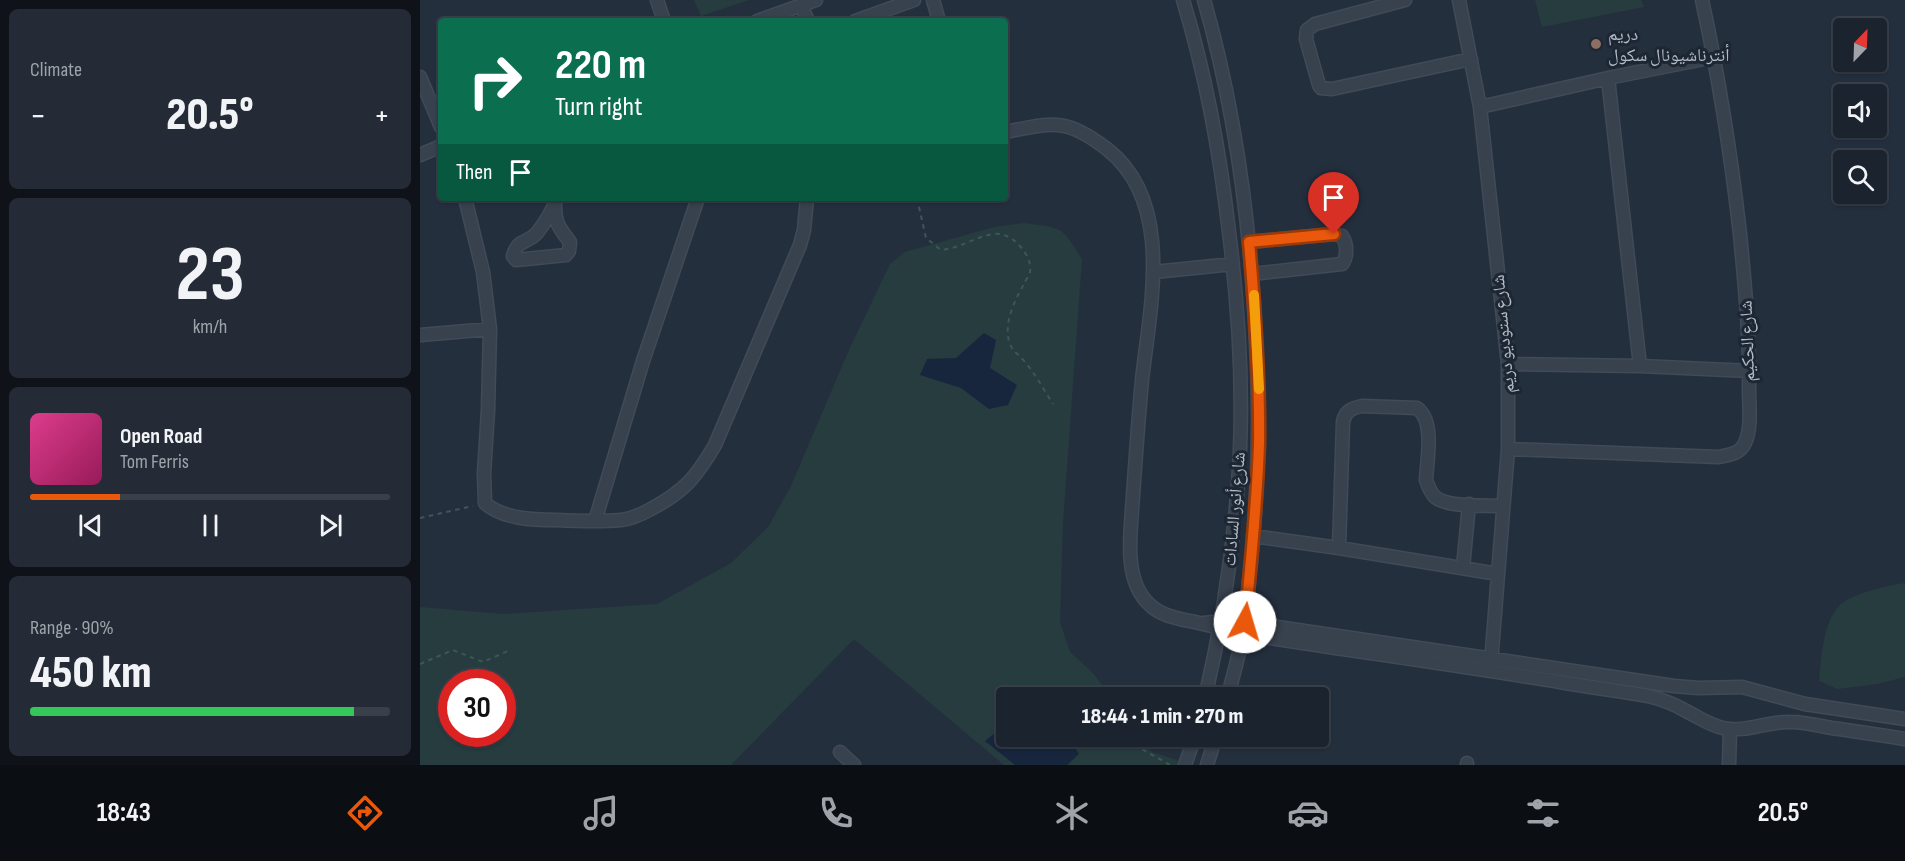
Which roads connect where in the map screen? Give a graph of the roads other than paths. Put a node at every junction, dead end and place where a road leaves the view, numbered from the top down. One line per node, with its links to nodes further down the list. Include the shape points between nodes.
1 (657, 0): 11 (street)
2 (816, 0): 10 (street)
3 (914, 0): 14 (street)
4 (933, 0): 15 (street)
5 (1183, 0): 30 (street, شارع أنور السادات, via 1218,146)
6 (1204, 0): 29 (street, شارع أنور السادات, via 1227,98)
7 (1405, 0): 17 (street, via 1315,24 1307,30 1306,39 1321,88 1332,89)
8 (1459, 0): 17 (street, شارع ستوديو دريم)
9 (1702, 0): 16 (street, شارع الحكيم)
10 (801, 5): 12 (street); 13 (street)
11 (663, 18)
12 (765, 18)
13 (807, 18)
14 (863, 18)
15 (938, 18)
16 (1714, 57): 19 (street); 37 (street, شارع الحكيم, via 1732,168)
17 (1471, 59): 20 (street, شارع ستوديو دريم)
18 (420, 77): 21 (street)
19 (1608, 78): 20 (street); 36 (street)
20 (1480, 107): 35 (street, شارع ستوديو دريم)
21 (438, 120)
22 (1008, 131): 31 (street, via 1044,124 1073,127 1114,155 1129,171 1148,213)
23 (438, 147): 24 (street)
24 (420, 155)
25 (466, 201): 33 (street, via 483,272)
26 (556, 201): 26 (street, via 536,234 515,248 516,260 566,255 569,251 570,242 555,220)
27 (697, 201): 41 (street)
28 (807, 201): 41 (street, via 800,245 715,445 700,470 682,491 640,514 622,520)
29 (1249, 242): 32 (street, شارع أنور السادات); 32 (street, via 1334,234 1342,236 1345,243 1342,264)
30 (1233, 264): 31 (street); 46 (street, شارع أنور السادات, via 1241,377 1240,449)
31 (1154, 272): 46 (street, via 1133,488 1132,569 1145,601 1166,615)
32 (1252, 274): 42 (street, شارع أنور السادات, via 1259,431)
33 (489, 329): 34 (street); 41 (street, via 485,503 497,511 537,520)
34 (420, 335)
35 (1508, 364): 36 (street); 38 (street, شارع ستوديو دريم)
36 (1640, 366): 37 (street)
37 (1750, 371): 38 (street, شارع الحكيم, via 1748,436 1734,454 1718,457)
38 (1508, 449): 40 (street, شارع ستوديو دريم)
39 (1469, 504): 40 (street); 43 (street, via 1443,501 1429,488 1428,429 1417,408 1353,408 1343,422); 44 (street)
40 (1503, 506): 45 (street, شارع ستوديو دريم)
41 (595, 520)
42 (1253, 536): 43 (street); 47 (street, شارع أنور السادات)
43 (1339, 548): 44 (street)
44 (1463, 568): 45 (street)
45 (1498, 574): 48 (street, شارع ستوديو دريم)
46 (1221, 625): 47 (street); 49 (street, شارع أنور السادات)
47 (1244, 628): 48 (street); 50 (street, شارع أنور السادات)
48 (1491, 664): 51 (street, via 1680,687 1742,687 1805,704); 52 (street, via 1660,699 1705,722)
49 (1208, 687)
50 (1230, 687)
51 (1905, 719)
52 (1730, 729): 53 (street, via 1787,722); 60 (street)
53 (1905, 739)
54 (1191, 747): 58 (street)
55 (1213, 747): 59 (street)
56 (840, 752): 57 (street)
57 (854, 765)
58 (1185, 765)
59 (1207, 765)
60 (1729, 765)

